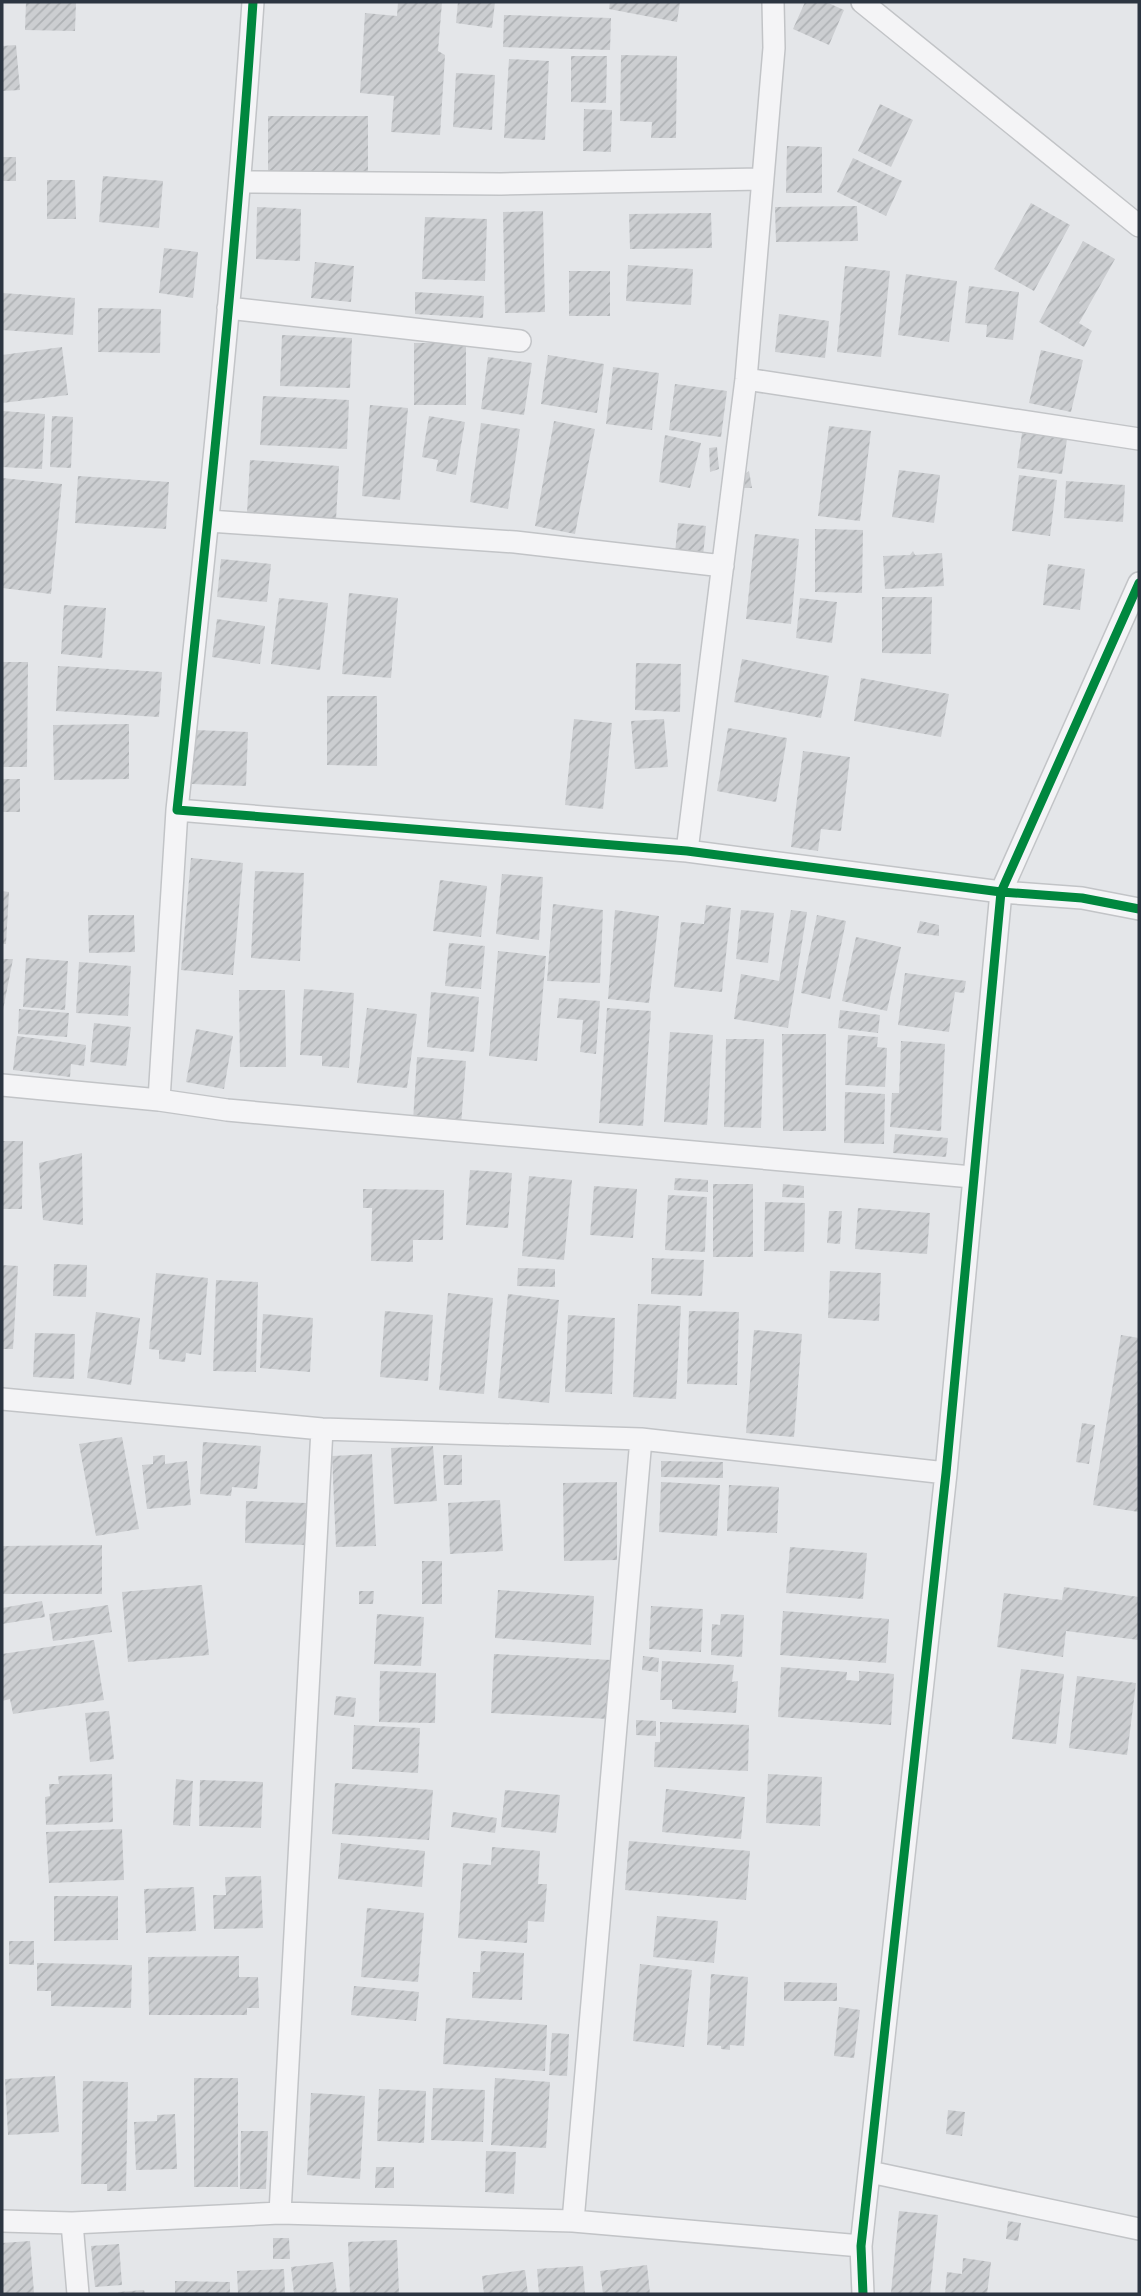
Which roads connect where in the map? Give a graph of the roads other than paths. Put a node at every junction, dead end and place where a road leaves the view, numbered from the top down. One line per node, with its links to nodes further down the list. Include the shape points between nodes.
1 (253, 2): 5 (street)
2 (774, 2): 4 (street)
3 (862, 2): 6 (street)
4 (761, 179): 5 (street); 9 (street)
5 (241, 183): 7 (street)
6 (1139, 226)
7 (228, 308): 8 (street); 11 (street)
8 (520, 341)
9 (746, 379): 10 (street); 12 (street)
10 (1139, 439)
11 (209, 520): 12 (street, via 515,542); 14 (street)
12 (723, 566): 15 (street)
13 (1139, 583): 16 (street)
14 (177, 810): 15 (street); 19 (street)
15 (687, 851): 16 (street)
16 (1001, 892): 17 (street, via 1082,898); 20 (street)
17 (1139, 909)
18 (2, 1085): 19 (street)
19 (159, 1100): 20 (street, via 227,1110)
20 (972, 1177): 24 (street)
21 (5, 1402): 22 (street)
22 (322, 1429): 23 (street); 26 (street)
23 (642, 1439): 24 (street); 28 (street)
24 (946, 1473): 25 (street)
25 (870, 2172): 30 (street); 31 (street)
26 (280, 2213): 28 (street); 29 (street)
27 (2, 2221): 29 (street)
28 (573, 2221): 31 (street)
29 (72, 2222): 32 (street)
30 (1139, 2229)
31 (861, 2246): 33 (street)
32 (78, 2294)
33 (863, 2294)

